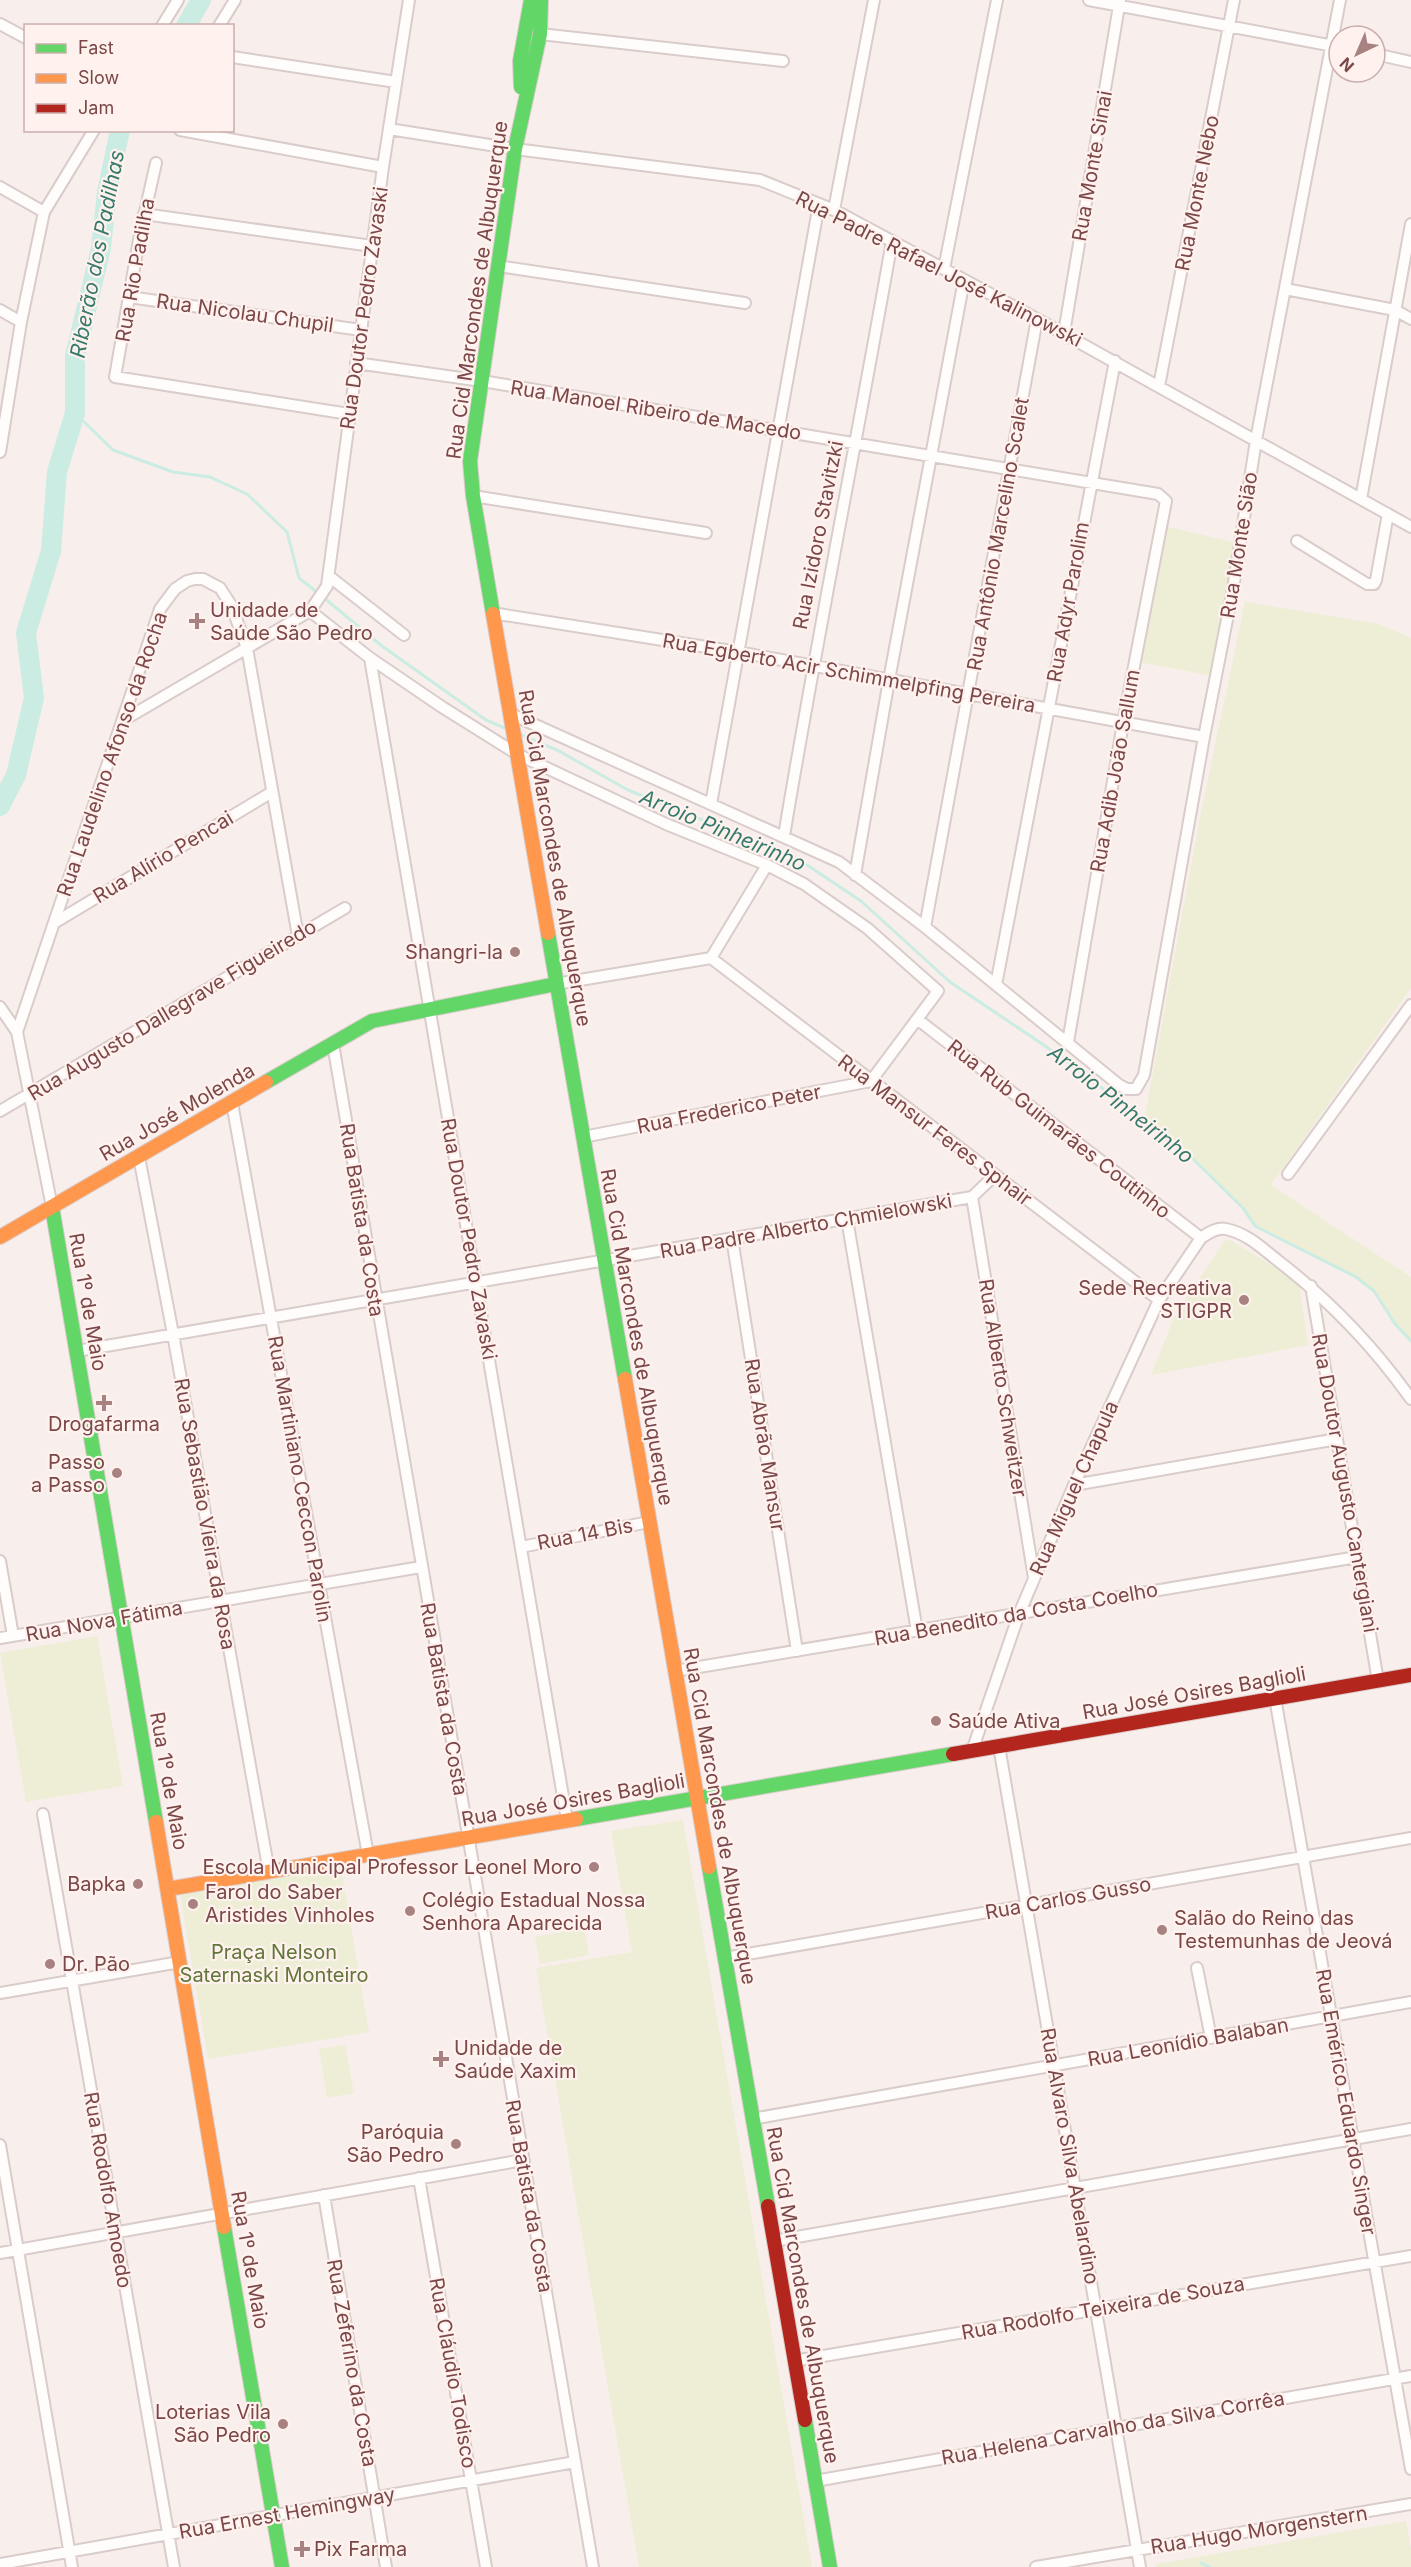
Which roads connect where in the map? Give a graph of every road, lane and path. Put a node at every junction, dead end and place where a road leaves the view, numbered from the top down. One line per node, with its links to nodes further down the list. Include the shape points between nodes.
1 (178, 0): 13 (street)
2 (235, 0): 14 (street)
3 (408, 0): 24 (street, Rua Doutor Pedro Zavaski)
4 (531, 0): 26 (street, Rua Cid Marcondes de Albuquerque, via 520,61)
5 (541, 0): 17 (street, Rua Cid Marcondes de Albuquerque)
6 (874, 0): 35 (street)
7 (996, 0): 42 (street)
8 (1089, 0): 11 (street)
9 (1234, 0): 16 (street, Rua Monte Nebo)
10 (1340, 0): 15 (street, Rua Monte Sião)
11 (1119, 3): 16 (street); 53 (street, Rua Monte Sinai)
12 (0, 24): 18 (street)
13 (163, 24)
14 (220, 24)
15 (1338, 24)
16 (1229, 26): 19 (street); 57 (street, Rua Monte Nebo)
17 (540, 34): 22 (street); 26 (street, Rua Cid Marcondes de Albuquerque)
18 (24, 37)
19 (1327, 44)
20 (234, 57): 24 (street)
21 (1387, 57): 23 (street)
22 (783, 61)
23 (1411, 62)
24 (396, 82): 27 (street, Rua Doutor Pedro Zavaski)
25 (1328, 84): 44 (street, Rua Monte Sião)
26 (522, 112): 30 (street, Rua Cid Marcondes de Albuquerque)
27 (389, 129): 30 (street, Rua Padre Rafael José Kalinowski); 32 (street, Rua Doutor Pedro Zavaski)
28 (93, 132): 36 (street)
29 (191, 132): 32 (street)
30 (515, 149): 34 (street, Rua Padre Rafael José Kalinowski, via 760,180); 41 (street, Rua Cid Marcondes de Albuquerque)
31 (156, 163): 37 (street, Rua Rio Padilha)
32 (383, 167): 40 (street, Rua Doutor Pedro Zavaski)
33 (0, 187): 36 (street)
34 (819, 204): 35 (street, Rua Padre Rafael José Kalinowski); 60 (street)
35 (834, 210): 39 (street, Rua Padre Rafael José Kalinowski)
36 (44, 212): 51 (street)
37 (144, 214): 40 (street); 45 (street, Rua Rio Padilha)
38 (1411, 224): 48 (street)
39 (892, 241): 42 (street, Rua Padre Rafael José Kalinowski); 62 (street, Rua Izidoro Stavitzki)
40 (372, 246): 52 (street, Rua Doutor Pedro Zavaski)
41 (498, 266): 46 (street); 56 (street, Rua Cid Marcondes de Albuquerque)
42 (944, 269): 43 (street, Rua Padre Rafael José Kalinowski)
43 (964, 280): 49 (street, Rua Padre Rafael José Kalinowski); 64 (street)
44 (1285, 290): 48 (street); 61 (street, Rua Monte Sião)
45 (129, 297): 52 (street, Rua Nicolau Chupil); 58 (street, Rua Rio Padilha, via 115,377)
46 (745, 303)
47 (0, 310): 51 (street)
48 (1395, 310): 50 (street); 68 (street)
49 (1038, 319): 53 (street, Rua Padre Rafael José Kalinowski); 65 (street, Rua Antônio Marcelino Scalet)
50 (1411, 319)
51 (21, 322): 59 (street)
52 (361, 330): 55 (street, Rua Doutor Pedro Zavaski)
53 (1064, 333): 54 (street, Rua Padre Rafael José Kalinowski)
54 (1115, 361): 57 (street, Rua Padre Rafael José Kalinowski); 66 (street, Rua Adyr Parolim)
55 (356, 363): 56 (street, Rua Manoel Ribeiro de Macedo); 58 (street, Rua Doutor Pedro Zavaski)
56 (482, 381): 60 (street, Rua Manoel Ribeiro de Macedo); 67 (street, Rua Cid Marcondes de Albuquerque, via 470,461)
57 (1159, 386): 61 (street, Rua Padre Rafael José Kalinowski)
58 (349, 414): 74 (street, Rua Doutor Pedro Zavaski)
59 (3, 419): 63 (street)
60 (778, 431): 62 (street, Rua Manoel Ribeiro de Macedo); 79 (street)
61 (1256, 440): 68 (street, Rua Padre Rafael José Kalinowski); 88 (street, Rua Monte Sião, via 1233,589)
62 (856, 444): 64 (street, Rua Manoel Ribeiro de Macedo); 81 (street, Rua Izidoro Stavitzki)
63 (0, 452)
64 (932, 456): 65 (street, Rua Manoel Ribeiro de Macedo); 82 (street)
65 (1009, 469): 66 (street, Rua Manoel Ribeiro de Macedo); 83 (street, Rua Antônio Marcelino Scalet)
66 (1090, 483): 69 (street, Rua Manoel Ribeiro de Macedo, via 1158,494); 84 (street, Rua Adyr Parolim)
67 (472, 496): 72 (street); 76 (street, Rua Cid Marcondes de Albuquerque)
68 (1361, 499): 70 (street, Rua Padre Rafael José Kalinowski)
69 (1166, 501): 87 (street, Rua Adib João Sallum)
70 (1388, 514): 71 (street, Rua Padre Rafael José Kalinowski); 73 (street, via 1374,584 1367,584)
71 (1411, 527)
72 (706, 533)
73 (1297, 541)
74 (329, 582): 75 (street, Rua Doutor Pedro Zavaski); 77 (street)
75 (313, 607): 78 (street); 80 (street)
76 (492, 613): 79 (street, Rua Egberto Acir Schimmelpfing Pereira); 85 (street, Rua Cid Marcondes de Albuquerque)
77 (404, 635)
78 (247, 648): 86 (street); 86 (street, Rua Laudelino Afonso da Rocha, via 231,605 220,588 203,579 181,584 160,609); 90 (street, Rua Laudelino Afonso da Rocha)
79 (738, 652): 81 (street, Rua Egberto Acir Schimmelpfing Pereira); 91 (street)
80 (370, 658): 89 (street, via 442,708); 104 (street, Rua Doutor Pedro Zavaski)
81 (813, 665): 82 (street, Rua Egberto Acir Schimmelpfing Pereira); 92 (street, Rua Izidoro Stavitzki)
82 (889, 680): 83 (street, Rua Egberto Acir Schimmelpfing Pereira); 94 (street)
83 (968, 694): 84 (street, Rua Egberto Acir Schimmelpfing Pereira); 97 (street, Rua Antônio Marcelino Scalet)
84 (1049, 709): 87 (street, Rua Egberto Acir Schimmelpfing Pereira); 101 (street, Rua Adyr Parolim)
85 (512, 716): 89 (street, Rua Cid Marcondes de Albuquerque); 91 (street)
86 (122, 721): 96 (street, Rua Laudelino Afonso da Rocha)
87 (1123, 723): 88 (street, Rua Egberto Acir Schimmelpfing Pereira); 107 (street, Rua Adib João Sallum)
88 (1204, 737): 107 (street, Rua Monte Sião, via 1144,1075 1136,1089 1127,1089)
89 (516, 750): 93 (street, via 666,824); 100 (street, Rua Cid Marcondes de Albuquerque)
90 (272, 792): 96 (street, Rua Alírio Pencai); 98 (street, Rua Laudelino Afonso da Rocha)
91 (711, 804): 92 (street)
92 (784, 836): 94 (street, via 838,862)
93 (767, 865): 99 (street); 105 (street, via 804,884 867,928 938,991)
94 (855, 875): 97 (street)
95 (345, 908): 98 (street, Rua Augusto Dallegrave Figueiredo)
96 (54, 922): 106 (street, Rua Laudelino Afonso da Rocha)
97 (925, 927): 101 (street)
98 (298, 936): 110 (street, Rua Augusto Dallegrave Figueiredo)
99 (711, 958): 100 (street); 109 (street, Rua Mansur Feres Sphair)
100 (556, 984): 104 (street); 113 (street, Rua Cid Marcondes de Albuquerque)
101 (996, 985): 107 (street)
102 (1411, 1005): 115 (street)
103 (0, 1007): 106 (street, Rua 1º de Maio)
104 (430, 1009): 108 (street, Rua José Molenda, via 372,1021); 124 (street, Rua Doutor Pedro Zavaski)
105 (917, 1019): 109 (street); 122 (street, Rua Rub Guimarães Coutinho)
106 (17, 1032): 110 (street, Rua 1º de Maio)
107 (1068, 1042)
108 (333, 1044): 111 (street, Rua José Molenda); 126 (street, Rua Batista da Costa)
109 (872, 1081): 113 (street, Rua Frederico Peter); 116 (street, Rua Mansur Feres Sphair)
110 (31, 1093): 112 (street, Rua Augusto Dallegrave Figueiredo); 118 (street, Rua 1º de Maio)
111 (232, 1103): 114 (street, Rua José Molenda); 128 (street, Rua Martiniano Ceccon Parolin)
112 (0, 1112)
113 (583, 1137): 123 (street, Rua Cid Marcondes de Albuquerque)
114 (139, 1157): 118 (street, Rua José Molenda); 129 (street, Rua Sebastião Vieira da Rosa)
115 (1288, 1174)
116 (995, 1175): 117 (street, Rua Padre Alberto Chmielowski); 127 (street, Rua Mansur Feres Sphair)
117 (972, 1197): 119 (street, Rua Padre Alberto Chmielowski); 139 (street, Rua Alberto Schweitzer)
118 (52, 1207): 120 (street, Rua José Molenda); 130 (street, Rua 1º de Maio)
119 (847, 1219): 121 (street, Rua Padre Alberto Chmielowski); 144 (street)
120 (0, 1237)
121 (732, 1238): 123 (street, Rua Padre Alberto Chmielowski); 147 (street, Rua Abrão Mansur)
122 (1201, 1238): 125 (street, via 1224,1228 1249,1238); 127 (street, Rua Miguel Chapula)
123 (604, 1260): 124 (street, Rua Padre Alberto Chmielowski); 134 (street, Rua Cid Marcondes de Albuquerque)
124 (476, 1282): 126 (street, Rua Padre Alberto Chmielowski); 135 (street, Rua Doutor Pedro Zavaski)
125 (1311, 1286): 131 (street, via 1388,1367); 132 (street, Rua Doutor Augusto Cantergiani)
126 (375, 1299): 128 (street, Rua Padre Alberto Chmielowski); 138 (street, Rua Batista da Costa)
127 (1159, 1300): 133 (street, Rua Miguel Chapula)
128 (271, 1317): 129 (street, Rua Padre Alberto Chmielowski); 140 (street, Rua Martiniano Ceccon Parolin)
129 (173, 1334): 130 (street, Rua Padre Alberto Chmielowski); 141 (street, Rua Sebastião Vieira da Rosa)
130 (77, 1351): 143 (street, Rua 1º de Maio)
131 (1411, 1400)
132 (1337, 1439): 133 (street); 136 (street, Rua Doutor Augusto Cantergiani)
133 (1074, 1485): 139 (street, Rua Miguel Chapula)
134 (649, 1522): 135 (street, Rua 14 Bis); 148 (street, Rua Cid Marcondes de Albuquerque)
135 (521, 1547): 156 (street, Rua Doutor Pedro Zavaski)
136 (1357, 1557): 142 (street, Rua Benedito da Costa Coelho); 150 (street, Rua Doutor Augusto Cantergiani)
137 (0, 1561): 145 (street)
138 (421, 1567): 140 (street, Rua Nova Fátima); 157 (street, Rua Batista da Costa)
139 (1034, 1578): 142 (street, Rua Miguel Chapula)
140 (319, 1584): 141 (street, Rua Nova Fátima); 159 (street, Rua Martiniano Ceccon Parolin)
141 (219, 1601): 143 (street, Rua Nova Fátima); 161 (street, Rua Sebastião Vieira da Rosa)
142 (1019, 1614): 144 (street, Rua Benedito da Costa Coelho); 153 (street, Rua Miguel Chapula)
143 (122, 1618): 145 (street, Rua Nova Fátima); 162 (street, Rua 1º de Maio)
144 (917, 1631): 147 (street, Rua Benedito da Costa Coelho)
145 (13, 1636): 146 (street, Rua Nova Fátima)
146 (0, 1638)
147 (797, 1651): 148 (street, Rua Benedito da Costa Coelho)
148 (675, 1671): 154 (street, Rua Cid Marcondes de Albuquerque)
149 (1411, 1675): 150 (street, Rua José Osires Baglioli)
150 (1378, 1681): 151 (street, Rua José Osires Baglioli)
151 (1275, 1698): 152 (street, Rua José Osires Baglioli); 160 (street, Rua Emérico Eduardo Singer)
152 (999, 1746): 153 (street, Rua José Osires Baglioli); 163 (street, Rua Alvaro Silva Abelardino)
153 (972, 1751): 154 (street, Rua José Osires Baglioli)
154 (697, 1798): 156 (street, Rua José Osires Baglioli); 164 (street, Rua Cid Marcondes de Albuquerque)
155 (43, 1814): 167 (street, Rua Rodolfo Amoedo)
156 (567, 1820): 157 (street, Rua José Osires Baglioli)
157 (468, 1837): 159 (street, Rua José Osires Baglioli); 177 (street, Rua Batista da Costa)
158 (1411, 1838): 160 (street, Rua Carlos Gusso)
159 (368, 1855): 161 (street, Rua José Osires Baglioli)
160 (1303, 1857): 163 (street, Rua Carlos Gusso); 170 (street, Rua Emérico Eduardo Singer)
161 (269, 1872): 162 (street, Rua José Osires Baglioli)
162 (168, 1889): 165 (street, Rua 1º de Maio)
163 (1026, 1905): 164 (street, Rua Carlos Gusso); 172 (street, Rua Alvaro Silva Abelardino)
164 (725, 1958): 173 (street, Rua Cid Marcondes de Albuquerque)
165 (180, 1962): 167 (street); 181 (street, Rua 1º de Maio)
166 (1197, 1968): 171 (street)
167 (72, 1980): 168 (street); 182 (street, Rua Rodolfo Amoedo)
168 (0, 1993)
169 (1411, 2002): 170 (street, Rua Leonídio Balaban)
170 (1331, 2016): 171 (street, Rua Leonídio Balaban); 175 (street, Rua Emérico Eduardo Singer)
171 (1211, 2038): 172 (street, Rua Leonídio Balaban)
172 (1054, 2066): 173 (street, Rua Leonídio Balaban); 179 (street, Rua Alvaro Silva Abelardino)
173 (752, 2119): 183 (street, Rua Cid Marcondes de Albuquerque)
174 (1411, 2129): 175 (street)
175 (1353, 2139): 179 (street); 187 (street, Rua Emérico Eduardo Singer)
176 (0, 2145): 184 (street)
177 (523, 2160): 178 (street); 193 (street, Rua Batista da Costa)
178 (419, 2178): 180 (street); 195 (street, Rua Cláudio Todisco)
179 (1075, 2188): 183 (street); 188 (street, Rua Alvaro Silva Abelardino)
180 (324, 2195): 181 (street); 197 (street, Rua Zeferino da Costa)
181 (222, 2214): 182 (street); 199 (street, Rua 1º de Maio)
182 (116, 2233): 184 (street); 200 (street, Rua Rodolfo Amoedo)
183 (774, 2241): 189 (street, Rua Cid Marcondes de Albuquerque)
184 (18, 2250): 185 (street); 202 (street)
185 (0, 2253)
186 (1411, 2256): 187 (street, Rua Rodolfo Teixeira de Souza)
187 (1375, 2262): 188 (street, Rua Rodolfo Teixeira de Souza); 191 (street, Rua Emérico Eduardo Singer)
188 (1096, 2310): 189 (street, Rua Rodolfo Teixeira de Souza); 192 (street, Rua Alvaro Silva Abelardino)
189 (794, 2361): 196 (street, Rua Cid Marcondes de Albuquerque)
190 (1411, 2376): 191 (street, Rua Helena Carvalho da Silva Corrêa)
191 (1395, 2378): 192 (street, Rua Helena Carvalho da Silva Corrêa); 194 (street, Rua Emérico Eduardo Singer)
192 (1116, 2428): 196 (street, Rua Helena Carvalho da Silva Corrêa); 201 (street, Rua Alvaro Silva Abelardino)
193 (575, 2462): 195 (street, Rua Ernest Hemingway); 209 (street, Rua Batista da Costa)
194 (1411, 2469)
195 (471, 2481): 197 (street, Rua Ernest Hemingway); 208 (street, Rua Cláudio Todisco)
196 (815, 2481): 210 (street, Rua Cid Marcondes de Albuquerque)
197 (374, 2498): 199 (street, Rua Ernest Hemingway); 207 (street, Rua Zeferino da Costa)
198 (1411, 2504): 201 (street, Rua Hugo Morgenstern)
199 (273, 2515): 200 (street, Rua Ernest Hemingway); 206 (street, Rua 1º de Maio)
200 (168, 2534): 202 (street, Rua Ernest Hemingway); 205 (street, Rua Rodolfo Amoedo)
201 (1137, 2550): 211 (street, Rua Hugo Morgenstern); 212 (street, Rua Alvaro Silva Abelardino)
202 (70, 2551): 203 (street, Rua Ernest Hemingway); 204 (street)
203 (0, 2564)
204 (72, 2567)
205 (174, 2567)
206 (282, 2567)
207 (386, 2567)
208 (486, 2567)
209 (593, 2567)
210 (830, 2567)
211 (1036, 2567)
212 (1140, 2567)

